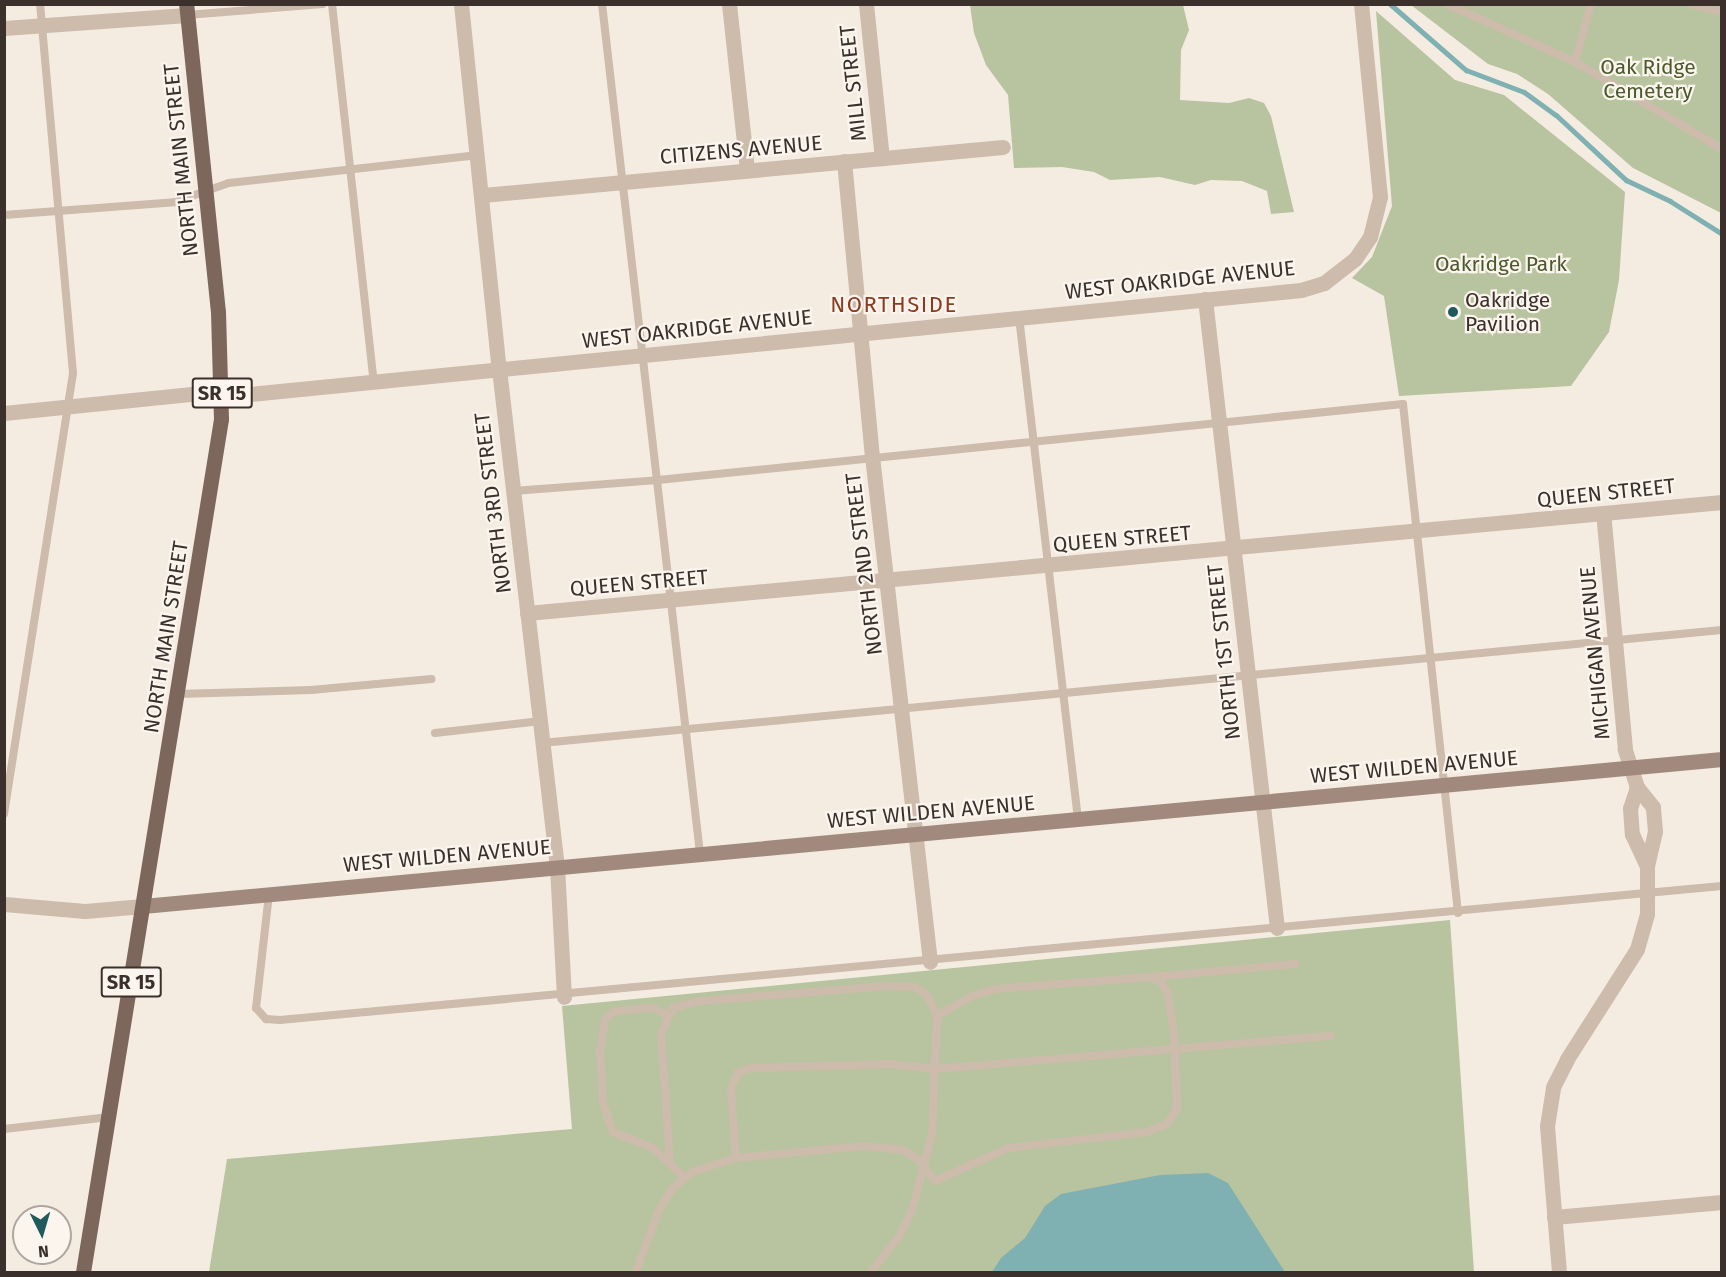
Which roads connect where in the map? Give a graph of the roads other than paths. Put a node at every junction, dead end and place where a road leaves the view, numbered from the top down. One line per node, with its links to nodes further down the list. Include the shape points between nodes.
1 (40, 4): 14 (lane)
2 (323, 4): 12 (lane)
3 (332, 4): 23 (lane)
4 (461, 4): 19 (street, NORTH 3RD STREET)
5 (602, 4): 24 (lane)
6 (729, 4): 22 (street)
7 (866, 4): 20 (street, MILL STREET)
8 (1361, 4): 29 (street, WEST OAKRIDGE AVENUE, via 1380,197 1370,237 1348,266 1323,284 1301,290)
9 (1447, 4): 16 (lane)
10 (1591, 4): 16 (lane)
11 (1690, 4): 13 (lane)
12 (186, 10): 14 (street); 25 (main road, NORTH MAIN STREET / SR 15)
13 (1722, 12)
14 (42, 24): 15 (street); 27 (lane)
15 (4, 28)
16 (1575, 62): 18 (lane)
17 (1003, 147): 20 (street, CITIZENS AVENUE)
18 (1722, 149)
19 (478, 155): 23 (lane); 26 (street, NORTH 3RD STREET)
20 (882, 158): 21 (street, CITIZENS AVENUE)
21 (844, 161): 22 (street, CITIZENS AVENUE); 31 (street, NORTH 2ND STREET)
22 (747, 169): 24 (street, CITIZENS AVENUE)
23 (350, 170): 25 (lane, via 229,183); 34 (lane)
24 (622, 182): 26 (street, CITIZENS AVENUE); 32 (lane)
25 (205, 192): 27 (lane, via 175,202); 35 (main road, NORTH MAIN STREET / SR 15)
26 (483, 195): 33 (street, NORTH 3RD STREET)
27 (58, 211): 28 (lane); 36 (lane, via 73,373)
28 (4, 215)
29 (1205, 299): 30 (street, WEST OAKRIDGE AVENUE); 38 (street, NORTH 1ST STREET)
30 (1019, 317): 31 (street, WEST OAKRIDGE AVENUE); 39 (lane)
31 (861, 333): 32 (street, WEST OAKRIDGE AVENUE); 40 (street, NORTH 2ND STREET)
32 (642, 356): 33 (street, WEST OAKRIDGE AVENUE); 41 (lane)
33 (499, 369): 34 (street, WEST OAKRIDGE AVENUE); 42 (street, NORTH 3RD STREET)
34 (374, 382): 35 (street, WEST OAKRIDGE AVENUE)
35 (222, 394): 36 (street, WEST OAKRIDGE AVENUE); 57 (main road, NORTH MAIN STREET / SR 15, via 218,450)
36 (68, 406): 37 (street, WEST OAKRIDGE AVENUE); 68 (lane)
37 (4, 412)
38 (1220, 423): 39 (lane); 45 (lane, via 1403,404); 46 (street, NORTH 1ST STREET)
39 (1034, 441): 40 (lane); 47 (lane)
40 (872, 456): 41 (lane); 48 (street, NORTH 2ND STREET)
41 (658, 480): 42 (lane); 49 (lane)
42 (513, 491): 50 (street, NORTH 3RD STREET)
43 (1722, 502): 44 (street, QUEEN STREET)
44 (1603, 514): 45 (street, QUEEN STREET); 52 (street, MICHIGAN AVENUE)
45 (1418, 532): 46 (street, QUEEN STREET); 53 (lane)
46 (1234, 550): 47 (street, QUEEN STREET); 54 (street, NORTH 1ST STREET)
47 (1051, 567): 48 (street, QUEEN STREET); 56 (lane)
48 (887, 582): 49 (street, QUEEN STREET); 58 (street, NORTH 2ND STREET)
49 (671, 602): 50 (street, QUEEN STREET); 60 (lane)
50 (527, 614): 59 (street, NORTH 3RD STREET)
51 (1722, 630): 52 (lane)
52 (1614, 641): 53 (lane); 64 (street, MICHIGAN AVENUE)
53 (1432, 658): 54 (lane); 65 (lane)
54 (1248, 675): 56 (lane); 67 (street, NORTH 1ST STREET)
55 (431, 679): 57 (lane, via 311,690)
56 (1063, 693): 58 (lane); 69 (lane)
57 (178, 694): 78 (main road, NORTH MAIN STREET / SR 15)
58 (902, 708): 60 (lane); 70 (street, NORTH 2ND STREET)
59 (540, 721): 61 (lane); 62 (street, NORTH 3RD STREET)
60 (685, 728): 62 (lane); 71 (lane)
61 (435, 732)
62 (542, 742): 73 (street, NORTH 3RD STREET)
63 (1722, 759): 64 (street, WEST WILDEN AVENUE)
64 (1630, 767): 65 (street, WEST WILDEN AVENUE); 66 (street, MICHIGAN AVENUE)
65 (1445, 784): 67 (street, WEST WILDEN AVENUE); 79 (lane)
66 (1637, 787): 72 (street, MICHIGAN AVENUE, via 1629,808 1632,834); 72 (street, MICHIGAN AVENUE, via 1653,807 1655,831)
67 (1263, 802): 69 (street, WEST WILDEN AVENUE); 80 (street, NORTH 1ST STREET)
68 (4, 813)
69 (1078, 819): 70 (street, WEST WILDEN AVENUE)
70 (916, 834): 71 (street, WEST WILDEN AVENUE); 81 (street, NORTH 2ND STREET)
71 (700, 854): 73 (street, WEST WILDEN AVENUE)
72 (1647, 866): 75 (street, MICHIGAN AVENUE)
73 (557, 867): 76 (street, WEST WILDEN AVENUE); 84 (street, NORTH 3RD STREET)
74 (1722, 886): 75 (lane)
75 (1649, 892): 79 (lane); 97 (street, MICHIGAN AVENUE, via 1642,934 1629,966 1567,1059 1553,1087 1547,1126)
76 (269, 894): 78 (street, WEST WILDEN AVENUE); 84 (lane, via 255,999 258,1014 266,1019)
77 (4, 904): 78 (street, via 85,911)
78 (143, 906): 90 (main road, NORTH MAIN STREET / SR 15)
79 (1458, 913): 80 (lane)
80 (1277, 928): 81 (lane)
81 (930, 962): 84 (lane)
82 (1295, 964): 83 (lane)
83 (1150, 977): 86 (lane, via 995,989 972,996); 88 (lane, via 1162,983 1167,993)
84 (564, 997)
85 (668, 1015): 86 (lane, via 673,1008 699,1001 888,986 915,987 927,993); 93 (lane, via 661,1034); 93 (lane, via 652,1008 613,1012 605,1020 601,1063 603,1102 613,1132 653,1148)
86 (937, 1016): 89 (lane)
87 (1331, 1036): 88 (lane)
88 (1175, 1052): 89 (lane); 94 (lane, via 1177,1109 1167,1124 1147,1132 1008,1148 935,1181)
89 (935, 1069): 92 (lane, via 889,1064 752,1068 738,1072 731,1089); 94 (lane, via 932,1134)
90 (109, 1118): 91 (lane); 98 (main road, NORTH MAIN STREET / SR 15)
91 (4, 1129)
92 (736, 1158): 94 (lane, via 865,1146 903,1150); 95 (lane)
93 (670, 1162): 95 (lane)
94 (925, 1169): 100 (lane, via 900,1235)
95 (685, 1178): 99 (lane, via 659,1210)
96 (1722, 1202): 97 (street)
97 (1554, 1218): 101 (street, MICHIGAN AVENUE)
98 (83, 1272)
99 (636, 1272)
100 (871, 1272)
101 (1560, 1272)

